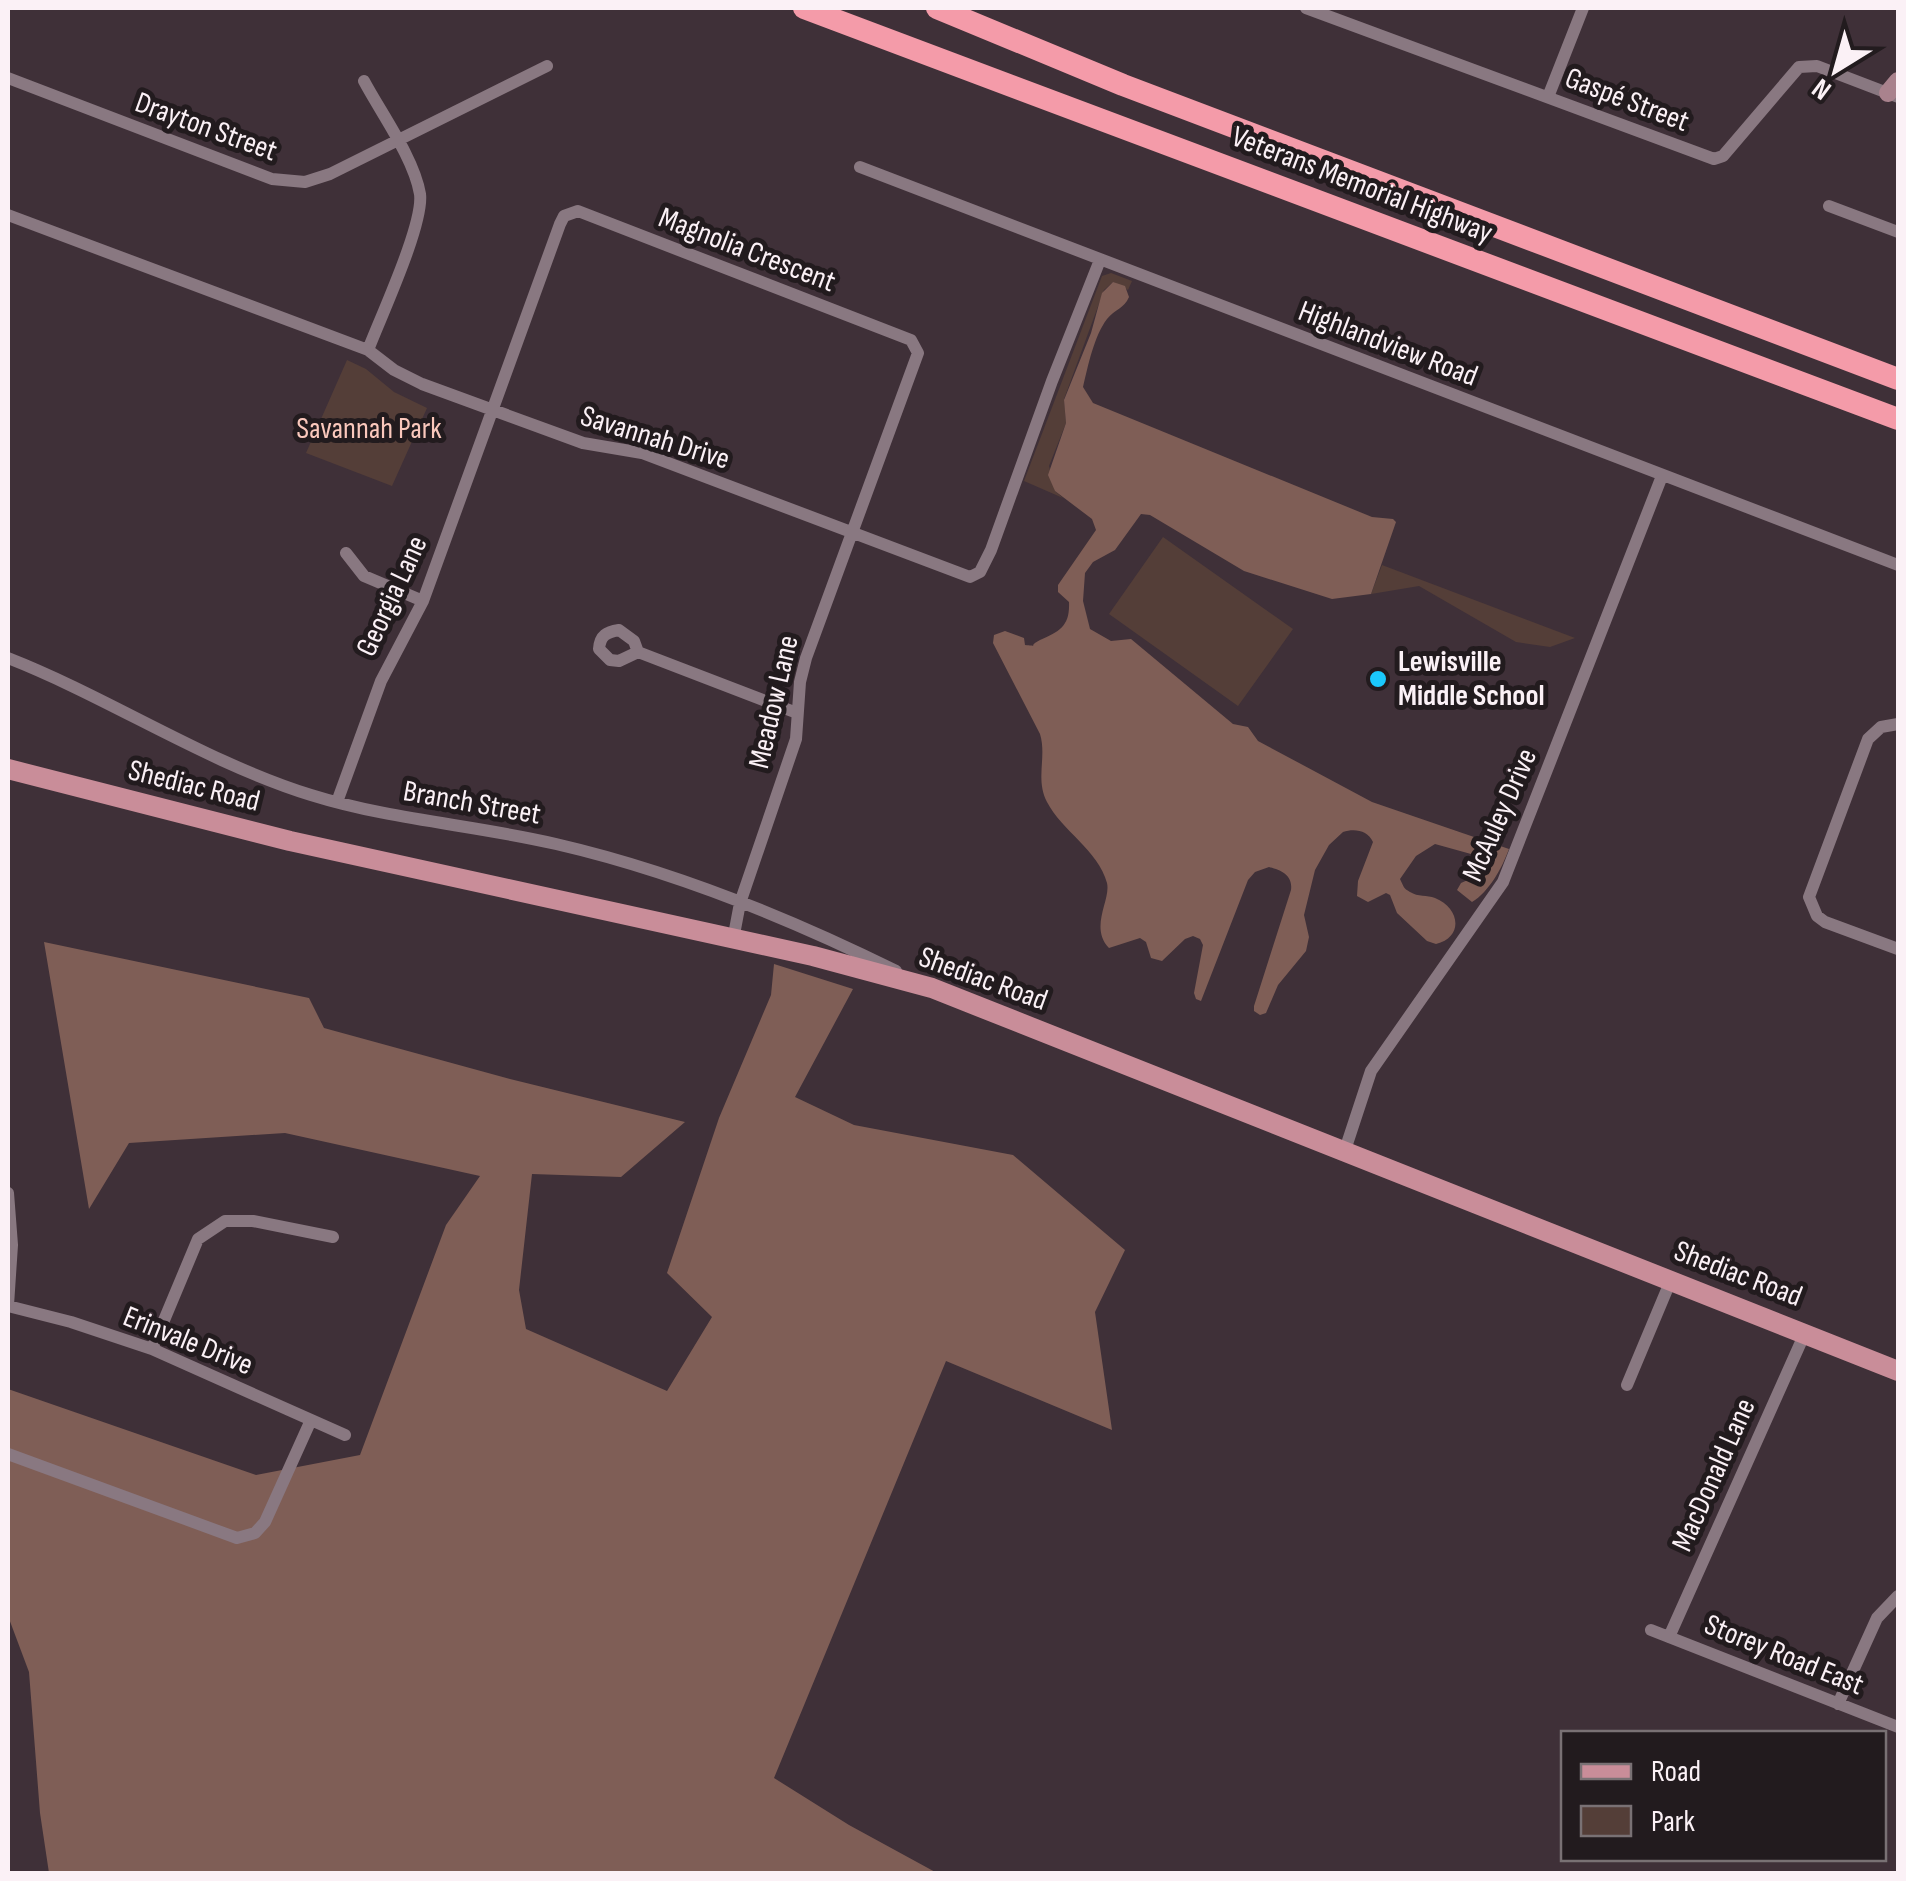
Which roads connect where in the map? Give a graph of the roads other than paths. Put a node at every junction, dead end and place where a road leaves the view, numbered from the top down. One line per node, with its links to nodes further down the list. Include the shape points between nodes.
1 (804, 8): 19 (highway, Veterans Memorial Highway)
2 (936, 8): 17 (highway, Veterans Memorial Highway)
3 (1306, 8): 9 (street, Gaspé Street)
4 (1583, 8): 9 (street)
5 (547, 66): 10 (street, Drayton Street)
6 (8, 78): 10 (street, Drayton Street, via 280,181 314,180)
7 (364, 82): 10 (street)
8 (1895, 90): 9 (street, Gaspé Street, via 1817,66 1799,67 1714,159)
9 (1548, 97)
10 (396, 141): 16 (street, via 417,180 420,205)
11 (860, 168): 15 (street, Highlandview Road)
12 (1828, 206): 14 (street)
13 (8, 215): 16 (street, Savannah Drive)
14 (1898, 232)
15 (1100, 260): 20 (street, Highlandview Road); 21 (street, Savannah Drive, via 980,572 962,576)
16 (368, 350): 18 (street, Savannah Drive, via 422,384)
17 (1898, 379)
18 (494, 410): 21 (street, Savannah Drive, via 583,442 642,454); 21 (street, Magnolia Crescent, via 560,224 578,210 916,345); 24 (street, Georgia Lane)
19 (1898, 419)
20 (1662, 476): 23 (street, Highlandview Road); 35 (street, McAuley Drive, via 1509,869 1371,1071)
21 (852, 534): 27 (street, Meadow Lane, via 806,658)
22 (346, 553): 24 (street, via 364,576)
23 (1898, 565)
24 (424, 600): 30 (street, Georgia Lane, via 381,681)
25 (638, 652): 27 (street)
26 (8, 658): 30 (street, Branch Street, via 250,773)
27 (797, 713): 31 (street, Meadow Lane, via 796,739)
28 (1898, 724): 33 (street, via 1868,739 1808,897 1825,922)
29 (8, 770): 32 (main road, Shediac Road)
30 (337, 802): 31 (street, Branch Street, via 556,844)
31 (740, 903): 32 (street, Meadow Lane); 34 (street, Branch Street)
32 (733, 940): 34 (main road, Shediac Road)
33 (1898, 950)
34 (932, 988): 35 (main road, Shediac Road)
35 (1344, 1153): 38 (main road, Shediac Road)
36 (8, 1192): 39 (street)
37 (332, 1237): 41 (street, via 225,1221 198,1239)
38 (1671, 1280): 40 (main road, Shediac Road); 43 (street)
39 (8, 1305): 41 (street, Erinvale Drive)
40 (1805, 1333): 42 (main road, Shediac Road); 49 (street, MacDonald Lane)
41 (152, 1349): 44 (street, Erinvale Drive)
42 (1898, 1371)
43 (1627, 1385)
44 (311, 1420): 45 (street, Erinvale Drive); 46 (street, via 265,1522 237,1538)
45 (346, 1436)
46 (8, 1454)
47 (1898, 1596): 50 (street, via 1877,1618)
48 (1651, 1630): 49 (street, Storey Road East)
49 (1669, 1636): 50 (street, Storey Road East)
50 (1838, 1704): 51 (street, Storey Road East)
51 (1898, 1727)

